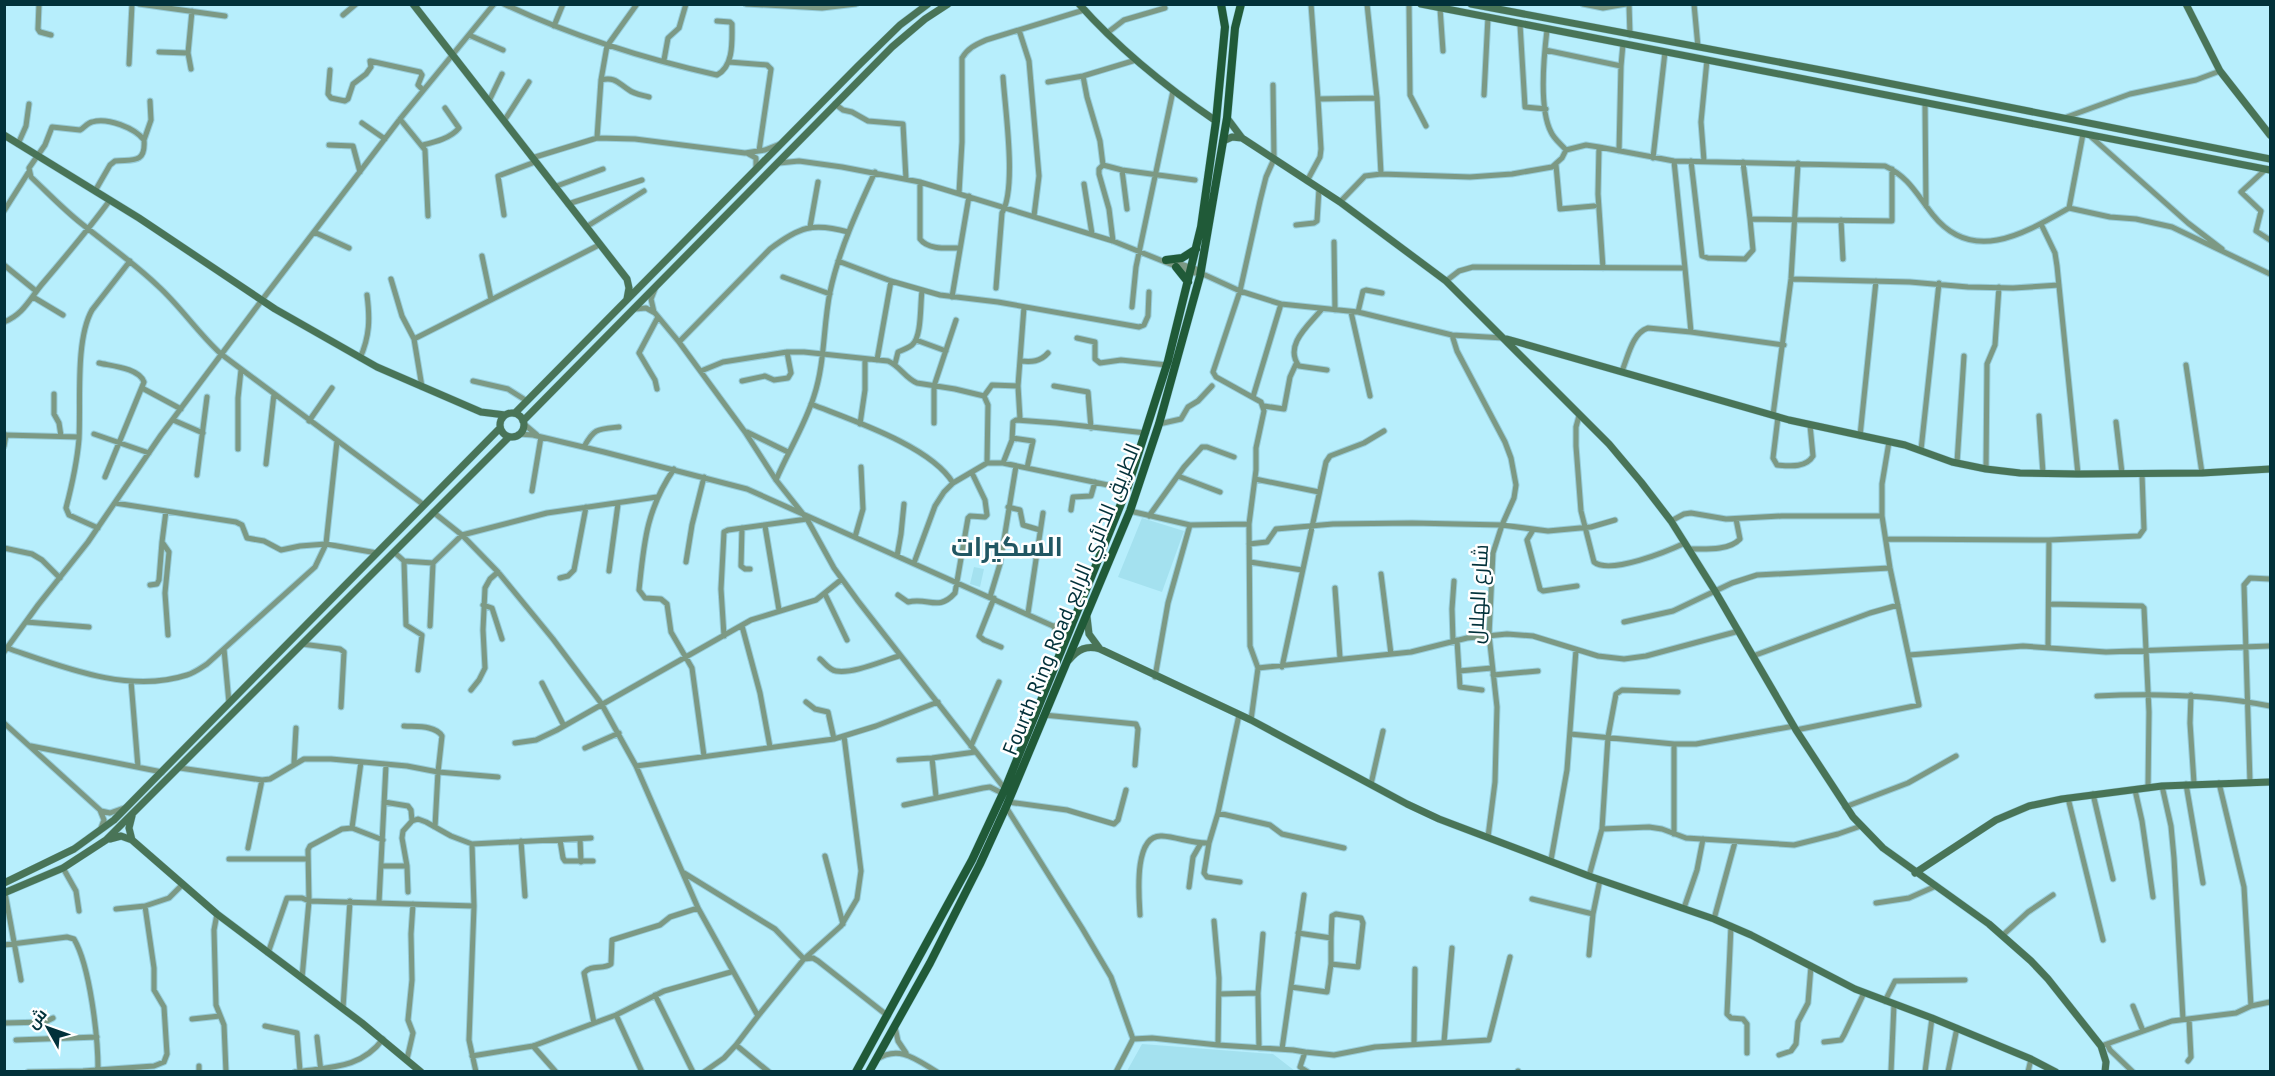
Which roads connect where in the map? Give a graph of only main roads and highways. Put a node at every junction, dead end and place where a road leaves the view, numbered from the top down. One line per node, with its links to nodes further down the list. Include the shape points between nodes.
1 (413, 4): 26 (main road)
2 (927, 4): 10 (main road)
3 (948, 4): 11 (main road, via 908,33)
4 (1221, 4): 15 (main road, Fourth Ring Road الطريق الدائري الرابع, via 1225,27)
5 (1241, 4): 14 (main road, Fourth Ring Road الطريق الدائري الرابع, via 1235,28)
6 (1421, 4): 13 (main road)
7 (1471, 4): 12 (main road)
8 (2186, 4): 17 (main road, via 2220,71)
9 (1082, 7): 15 (main road, via 1136,60)
10 (858, 66): 11 (main road); 25 (main road)
11 (866, 74): 33 (main road)
12 (1995, 105): 13 (main road); 20 (main road)
13 (1993, 115): 21 (main road)
14 (1227, 118): 18 (main road); 19 (main road, Fourth Ring Road الطريق الدائري الرابع)
15 (1216, 121): 22 (main road, Fourth Ring Road الطريق الدائري الرابع)
16 (4, 135): 30 (main road, via 275,309 360,358)
17 (2271, 135)
18 (1242, 138): 19 (main road, via 1232,136); 29 (main road, via 1340,202 1446,281)
19 (1223, 141): 37 (main road, Fourth Ring Road الطريق الدائري الرابع, via 1202,274 1159,424 1130,511)
20 (2271, 159)
21 (2269, 169)
22 (1196, 249): 23 (main road, via 1182,258); 27 (main road, Fourth Ring Road الطريق الدائري الرابع)
23 (1162, 259)
24 (1176, 267): 27 (main road)
25 (649, 277): 26 (main road, via 637,282); 28 (main road)
26 (627, 279): 28 (main road)
27 (1188, 282): 46 (main road, Fourth Ring Road الطريق الدائري الرابع, via 1167,365 1127,489)
28 (626, 301): 31 (main road)
29 (1504, 338): 36 (main road, via 1775,416 1986,469 2078,474); 47 (main road, via 1615,452 1671,521 1845,807 1883,848)
30 (481, 412): 32 (main road); 34 (main road)
31 (515, 414): 32 (main road); 33 (main road)
32 (505, 415): 34 (main road)
33 (523, 423): 35 (main road, via 519,434)
34 (500, 427): 35 (main road); 40 (main road)
35 (509, 436): 41 (main road)
36 (2271, 469)
37 (1087, 612): 38 (main road, via 1089,634); 39 (main road, Fourth Ring Road الطريق الدائري الرابع)
38 (1100, 649): 39 (main road, via 1083,648); 53 (main road, via 1251,720 1439,819 1714,919 1864,993)
39 (1066, 663): 46 (main road, Fourth Ring Road الطريق الدائري الرابع, via 1007,805)
40 (265, 667): 41 (main road); 48 (main road, via 99,833 59,858)
41 (273, 674): 43 (main road)
42 (2271, 782): 47 (main road, via 2162,786 2029,806 2004,816)
43 (132, 816): 44 (main road); 45 (main road)
44 (106, 840): 45 (main road, via 121,836); 49 (main road, via 63,868)
45 (132, 840): 50 (main road, via 217,914)
46 (976, 862): 51 (main road, Fourth Ring Road الطريق الدائري الرابع); 52 (main road, Fourth Ring Road الطريق الدائري الرابع, via 930,963)
47 (1915, 873): 54 (main road, via 2003,935 2048,979 2104,1045)
48 (4, 883)
49 (5, 893)
50 (421, 1071)
51 (856, 1071)
52 (868, 1071)
53 (2056, 1071)
54 (2105, 1071)

